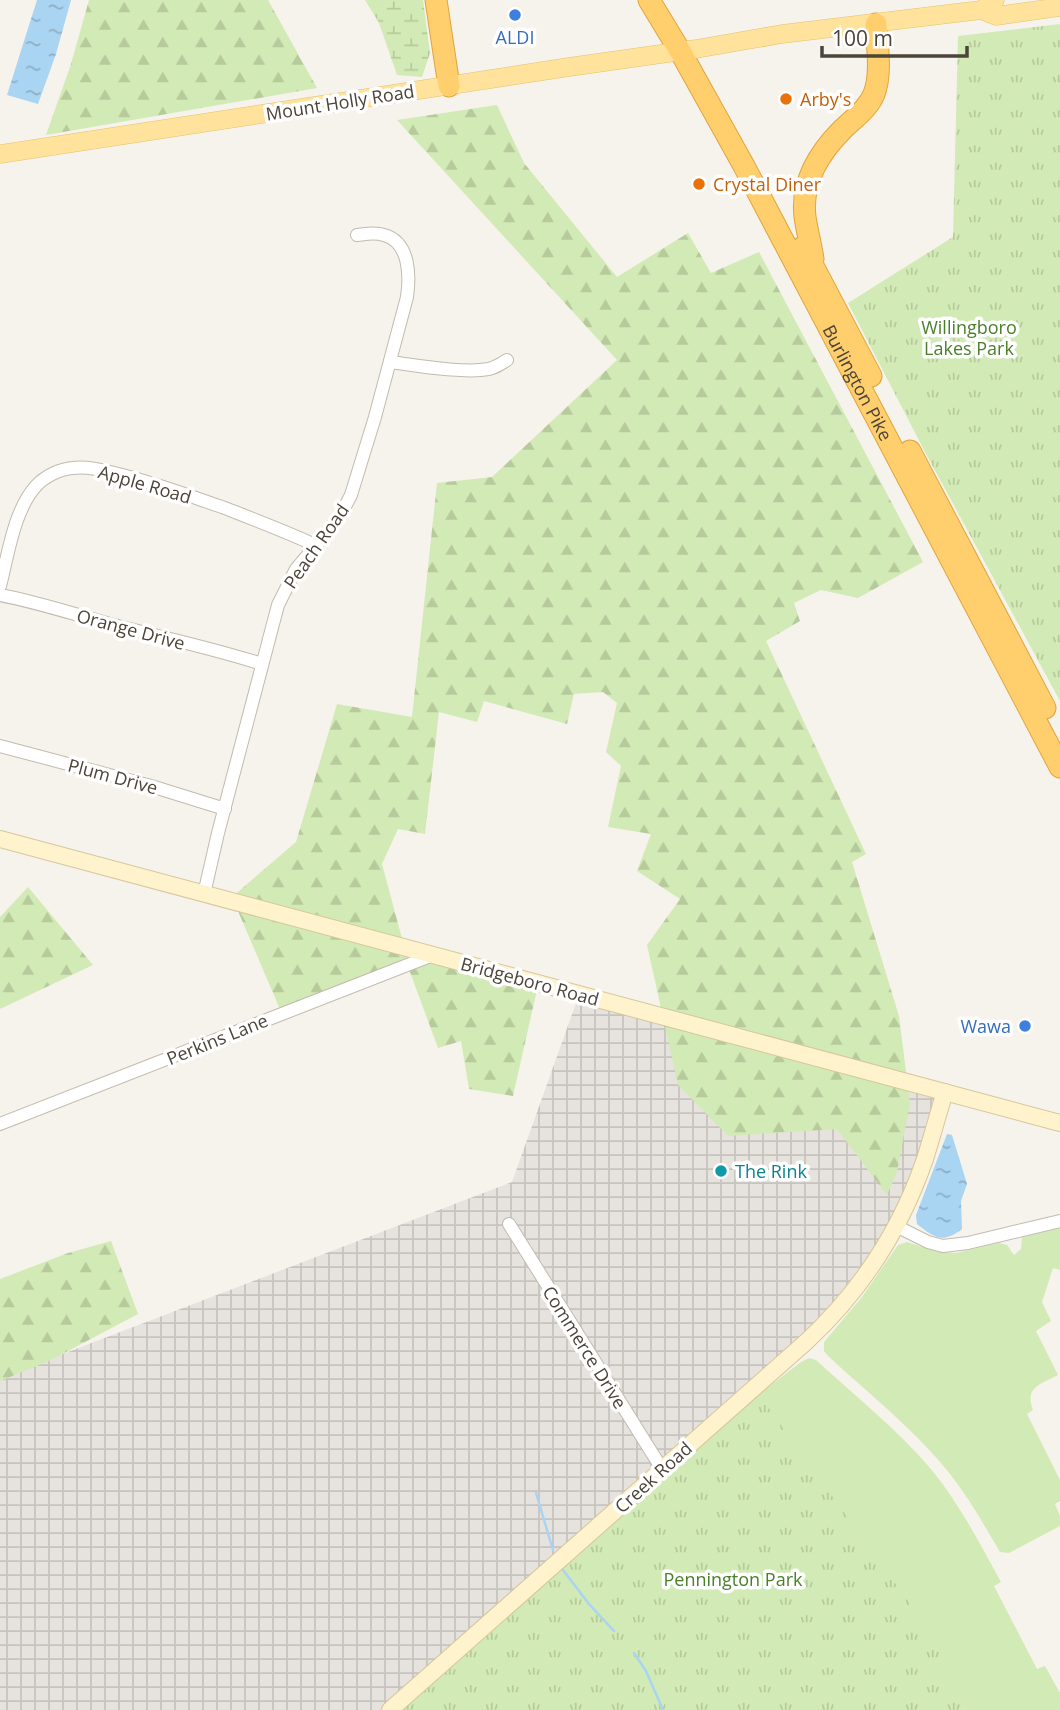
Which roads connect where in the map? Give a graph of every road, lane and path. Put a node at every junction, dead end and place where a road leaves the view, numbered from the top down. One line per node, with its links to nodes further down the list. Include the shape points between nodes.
1 (436, 0): 8 (highway)
2 (649, 0): 7 (highway, Burlington Pike)
3 (666, 0): 7 (highway, Burlington Pike)
4 (988, 5): 5 (main road, Mount Holly Road, via 996,16); 6 (main road, Mount Holly Road)
5 (1060, 7)
6 (876, 24): 7 (main road, Mount Holly Road); 11 (highway, via 878,74 873,96 829,145 809,179 804,213)
7 (688, 50): 8 (main road, Mount Holly Road); 11 (highway, Burlington Pike, via 732,113); 20 (highway, Burlington Pike, via 744,166)
8 (449, 86): 9 (main road, Mount Holly Road)
9 (0, 154)
10 (357, 235): 13 (street, Peach Road, via 394,239 407,263 407,297)
11 (816, 271): 18 (highway, Burlington Pike)
12 (507, 360): 13 (street, via 481,370)
13 (390, 362): 14 (street, Peach Road, via 351,495 339,518)
14 (315, 545): 15 (street, Apple Road, via 160,486 75,468 44,479 29,495); 17 (street, Peach Road, via 296,569 278,605)
15 (0, 586)
16 (0, 595): 17 (street, Orange Drive)
17 (262, 664): 21 (street, Peach Road)
18 (1060, 737)
19 (0, 746): 21 (street, Plum Drive)
20 (1060, 767)
21 (225, 808): 23 (street, Peach Road)
22 (0, 839): 23 (street, Bridgeboro Road)
23 (205, 894): 24 (street, Bridgeboro Road)
24 (433, 955): 25 (street, Bridgeboro Road); 27 (street, Perkins Lane)
25 (944, 1092): 26 (street, Bridgeboro Road); 30 (street, Creek Road, via 925,1160)
26 (1060, 1123)
27 (0, 1124)
28 (1060, 1221): 30 (street, via 943,1246)
29 (509, 1224): 31 (street, Commerce Drive)
30 (896, 1226): 31 (street, Creek Road, via 870,1269 832,1316)
31 (662, 1469): 32 (street, Creek Road)
32 (390, 1710)

